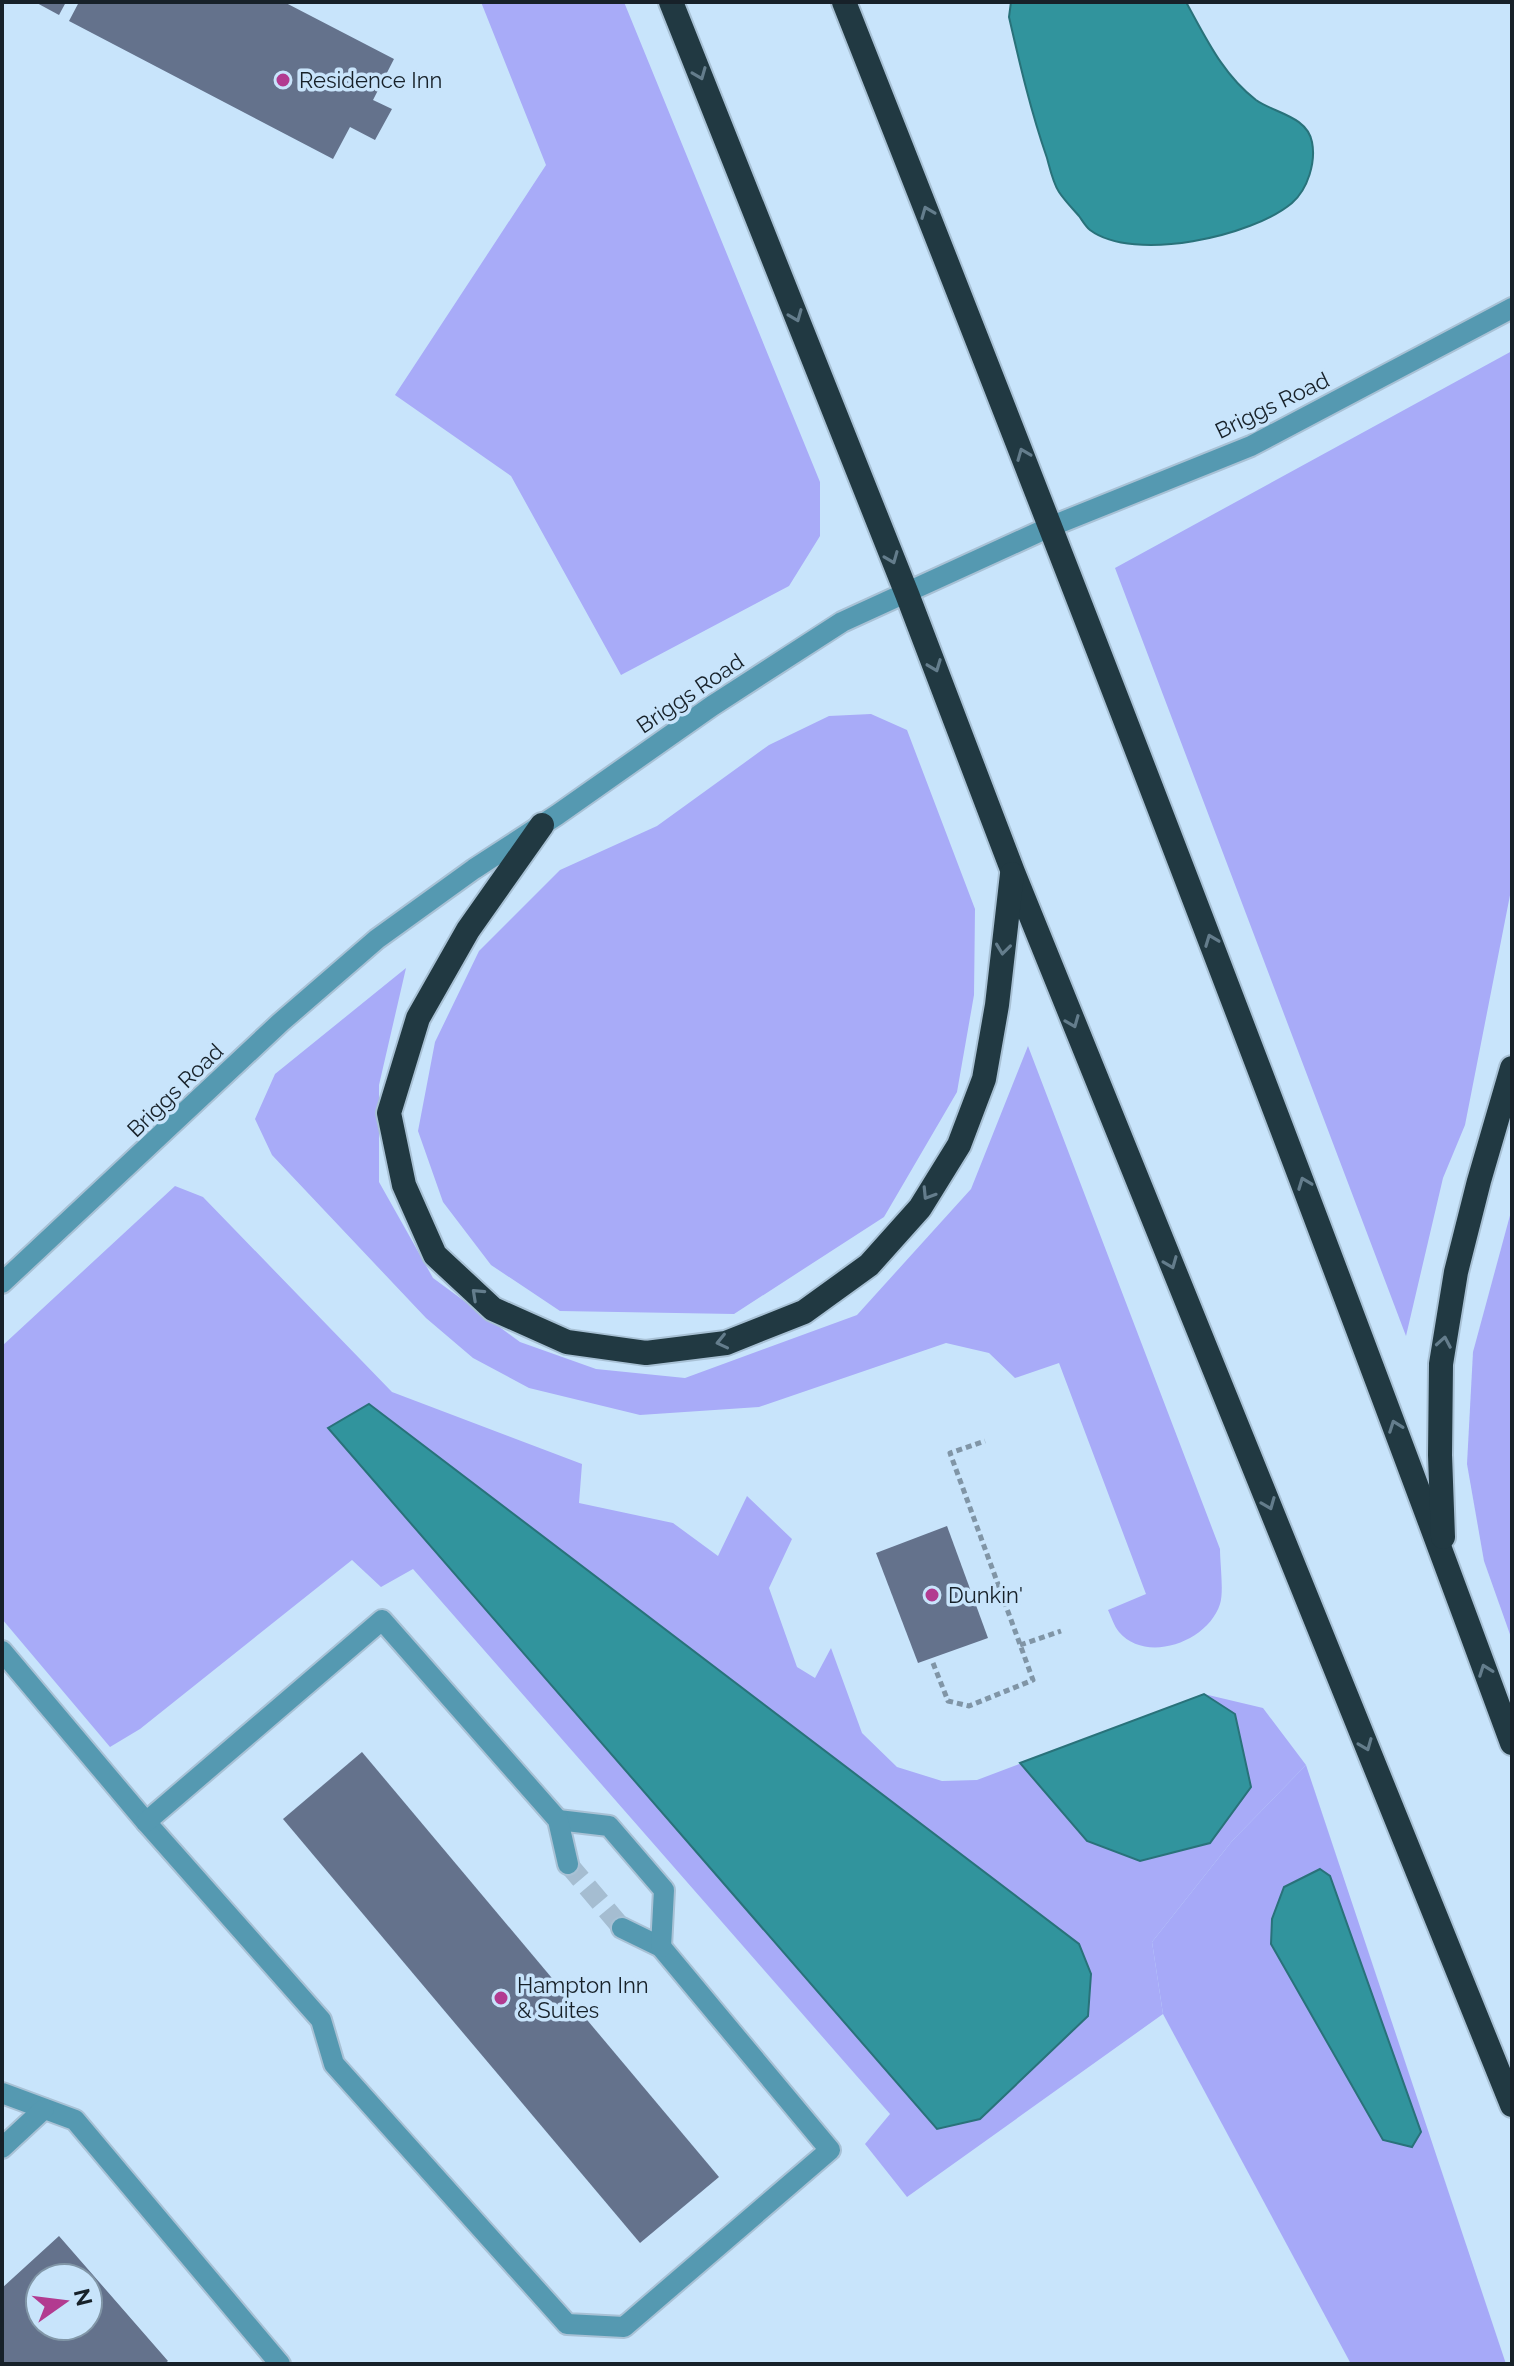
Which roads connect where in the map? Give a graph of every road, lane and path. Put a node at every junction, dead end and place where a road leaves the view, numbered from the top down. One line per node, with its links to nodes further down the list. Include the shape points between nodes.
1 (671, 2): 5 (highway, one-way to 5)
2 (844, 2): 4 (highway, one-way to 2)
3 (1512, 308): 4 (street, Briggs Road, via 1251,446)
4 (1052, 526): 5 (street, Briggs Road); 11 (highway, one-way to 4)
5 (907, 594): 6 (street, Briggs Road, via 842,622); 7 (highway, one-way to 7)
6 (542, 825): 7 (highway, one-way to 6, via 984,1079 959,1145 920,1208 869,1265 804,1312 726,1343 646,1353 567,1342 505,1315 435,1255 404,1185 389,1113 418,1018 468,930); 9 (street, Briggs Road, via 427,902 341,970)
7 (1013, 872): 23 (highway, one-way to 23)
8 (1512, 1068): 11 (highway, one-way to 8, via 1441,1364 1460,1257)
9 (2, 1283)
10 (985, 1441): 13 (path, via 950,1453)
11 (1444, 1559): 16 (highway, one-way to 11)
12 (1061, 1631): 13 (path)
13 (1020, 1645): 15 (path, via 1033,1680 969,1706 948,1701)
14 (2, 1651): 18 (street)
15 (933, 1663)
16 (1512, 1743)
17 (558, 1820): 18 (street, via 382,1620); 19 (street); 21 (street, via 609,1826 664,1890)
18 (146, 1822): 21 (street, via 321,2020 334,2064 567,2324 624,2327 830,2150)
19 (568, 1864)
20 (622, 1928): 21 (street)
21 (661, 1947)
22 (2, 2093): 24 (street)
23 (1512, 2105)
24 (44, 2109): 25 (street); 26 (street, via 75,2120)
25 (2, 2148)
26 (280, 2364)

